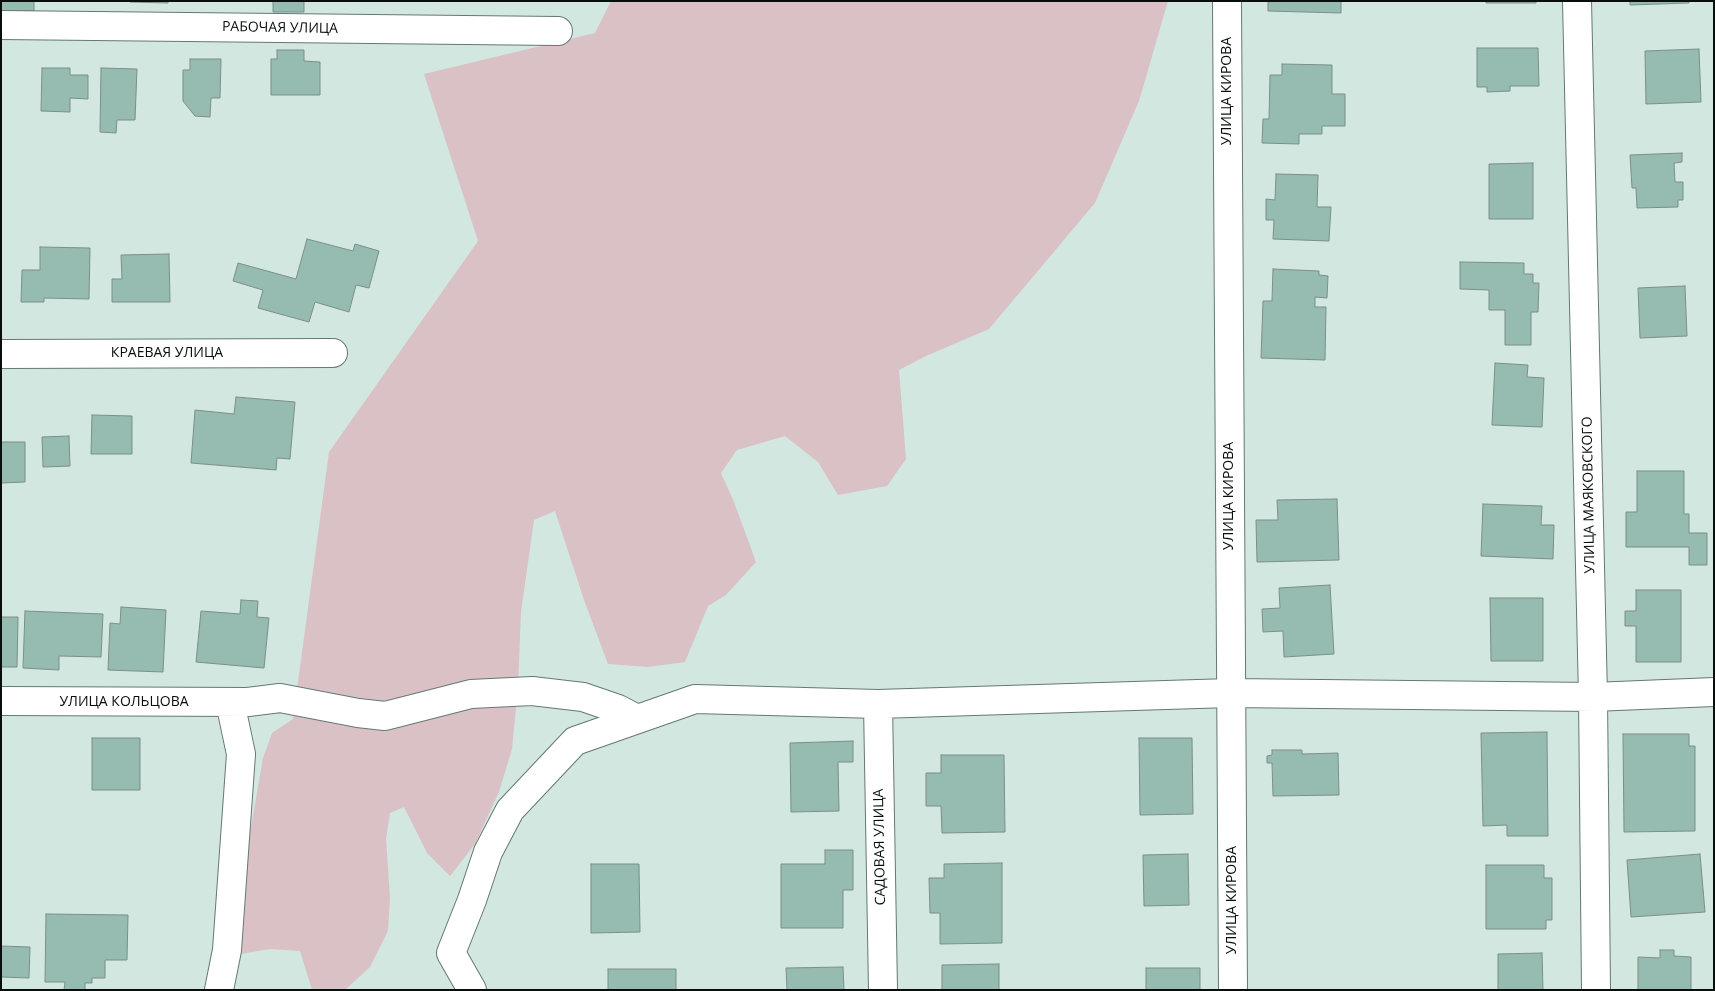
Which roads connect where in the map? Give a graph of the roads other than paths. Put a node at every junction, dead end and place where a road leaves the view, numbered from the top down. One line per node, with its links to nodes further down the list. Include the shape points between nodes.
1 (1227, 1): 8 (street, УЛИЦА КИРОВА)
2 (1577, 1): 9 (street, УЛИЦА МАЯКОВСКОГО)
3 (1, 25): 4 (street, РАБОЧАЯ УЛИЦА)
4 (558, 31)
5 (333, 353): 6 (street, КРАЕВАЯ УЛИЦА)
6 (1, 354)
7 (1714, 692): 9 (street)
8 (1230, 693): 9 (street); 12 (street); 17 (street, УЛИЦА КИРОВА)
9 (1593, 697): 18 (street, УЛИЦА МАЯКОВСКОГО)
10 (1, 701): 11 (street, УЛИЦА КОЛЬЦОВА)
11 (239, 702): 13 (street, УЛИЦА КОЛЬЦОВА, via 280,698 385,716 471,694 532,691 583,698); 14 (street, via 242,754)
12 (878, 704): 13 (street, via 695,699); 16 (street, САДОВАЯ УЛИЦА)
13 (637, 719): 15 (street, via 575,741 510,810 488,852 451,953)
14 (220, 990)
15 (472, 990)
16 (883, 990)
17 (1233, 990)
18 (1596, 990)

